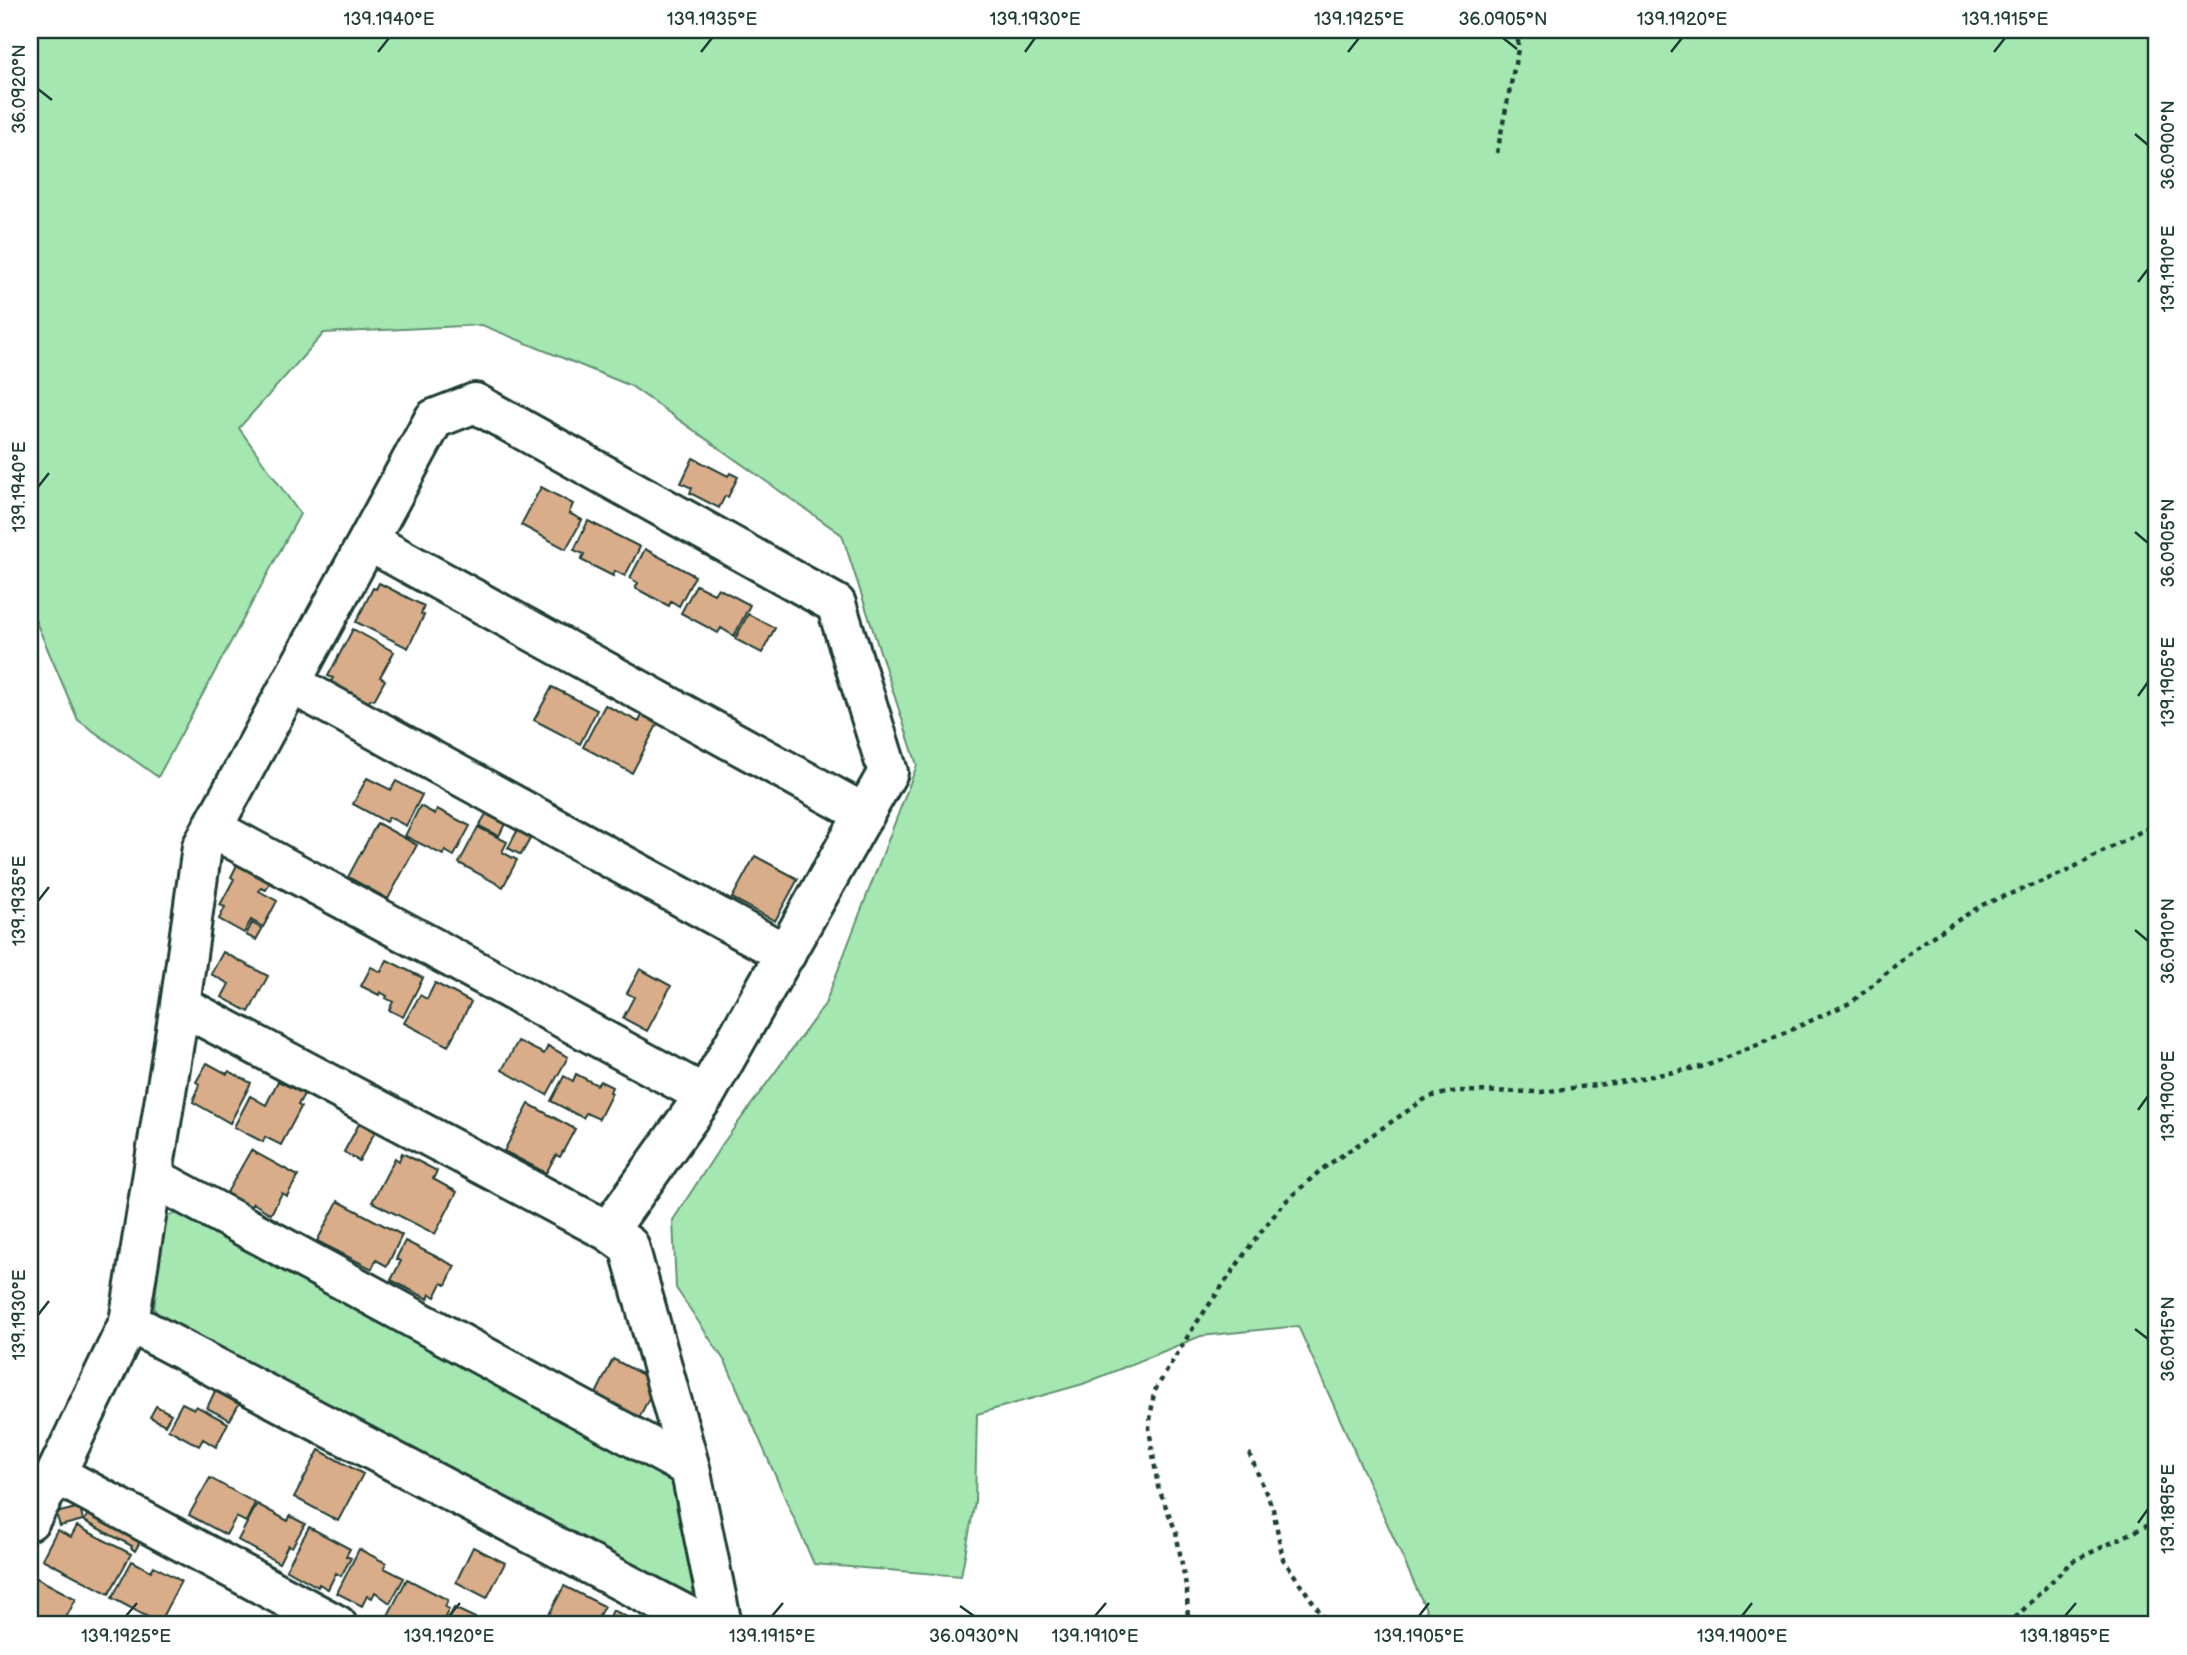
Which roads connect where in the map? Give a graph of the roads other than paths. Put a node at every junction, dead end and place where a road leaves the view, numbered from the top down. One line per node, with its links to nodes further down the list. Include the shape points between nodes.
1 (368, 541): 2 (street); 3 (street); 3 (street, via 434,419 475,403 836,604 888,772)
2 (292, 684): 4 (street); 5 (street)
3 (864, 814): 5 (street)
4 (212, 828): 6 (street, via 202,847); 7 (street)
5 (786, 954): 7 (street)
6 (180, 1005): 8 (street); 9 (street)
7 (705, 1095): 9 (street)
8 (153, 1177): 10 (street); 11 (street)
9 (608, 1231): 11 (street, via 629,1246)
10 (129, 1322): 12 (street); 15 (street)
11 (690, 1468): 16 (street)
12 (56, 1474): 13 (street); 14 (street)
13 (30, 1520)
14 (337, 1625)
15 (705, 1625)
16 (722, 1625)

